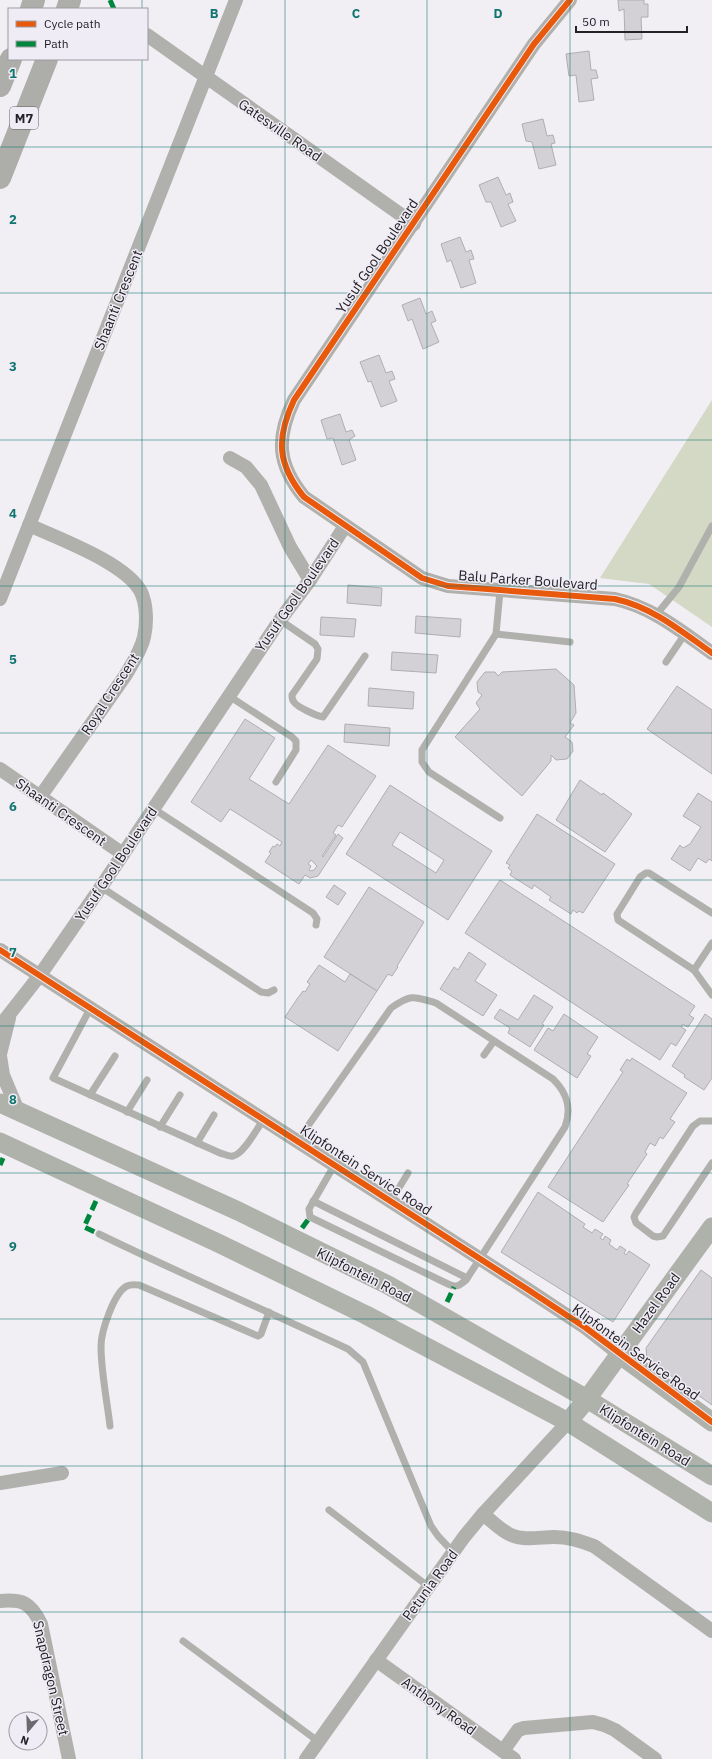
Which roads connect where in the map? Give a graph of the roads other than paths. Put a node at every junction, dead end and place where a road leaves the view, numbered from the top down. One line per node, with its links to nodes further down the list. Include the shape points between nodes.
1 (236, 0): 6 (street, Shaanti Crescent)
2 (570, 0): 9 (street, Yusuf Gool Boulevard, via 534,44)
3 (148, 36): 6 (street, Gatesville Road)
4 (11, 60): 7 (highway)
5 (47, 60): 8 (highway, M7)
6 (206, 77): 9 (street, Gatesville Road); 11 (street, Shaanti Crescent)
7 (0, 86)
8 (0, 178)
9 (414, 224): 12 (street, Yusuf Gool Boulevard, via 294,400 285,419 282,451 289,475 304,497)
10 (230, 458): 14 (street, via 246,467 261,485 290,547)
11 (29, 525): 16 (street, Shaanti Crescent); 28 (street, Royal Crescent, via 116,567 130,578 140,592 145,606 144,637 137,655)
12 (345, 526): 14 (street, Yusuf Gool Boulevard); 15 (street, Balu Parker Boulevard, via 422,578 448,586)
13 (712, 526): 17 (lane, via 679,587)
14 (310, 580): 18 (street, Yusuf Gool Boulevard)
15 (500, 591): 17 (street, Balu Parker Boulevard, via 615,599 630,602); 19 (lane)
16 (0, 599)
17 (656, 615): 20 (street, Balu Parker Boulevard)
18 (280, 620): 23 (lane, via 315,644 318,649 317,659 292,695 297,705 318,716 323,717); 25 (street, Yusuf Gool Boulevard)
19 (496, 634): 21 (lane); 30 (lane, via 425,745 421,756 429,772)
20 (685, 634): 22 (street, Balu Parker Boulevard); 24 (lane)
21 (570, 642)
22 (712, 653)
23 (365, 656)
24 (666, 662)
25 (229, 696): 27 (lane, via 296,741 296,750); 29 (street, Yusuf Gool Boulevard)
26 (0, 769): 28 (street, Shaanti Crescent)
27 (276, 782)
28 (40, 797): 31 (street, Shaanti Crescent)
29 (154, 809): 31 (street, Yusuf Gool Boulevard); 34 (lane, via 313,913 317,919)
30 (500, 818)
31 (123, 854): 32 (street, Yusuf Gool Boulevard)
32 (101, 888): 38 (street, Yusuf Gool Boulevard); 39 (lane, via 261,992 268,993)
33 (712, 913): 37 (lane, via 649,873 640,877 618,910 617,917 620,922)
34 (316, 925)
35 (712, 943): 37 (lane)
36 (0, 950): 38 (street, Klipfontein Service Road)
37 (694, 970): 40 (lane)
38 (40, 975): 41 (street, Klipfontein Service Road); 42 (street, Yusuf Gool Boulevard)
39 (274, 990)
40 (712, 995)
41 (91, 1007): 49 (lane, via 53,1078); 55 (street, Klipfontein Service Road)
42 (10, 1016): 43 (street, Yusuf Gool Boulevard); 45 (street, Yusuf Gool Boulevard)
43 (0, 1026)
44 (494, 1041): 46 (lane); 58 (lane, via 436,1003 418,997 406,997 391,1008); 68 (lane, via 553,1079 563,1090 569,1112 562,1134)
45 (0, 1055): 52 (street, Yusuf Gool Boulevard, via 3,1075)
46 (484, 1055)
47 (115, 1056): 49 (lane)
48 (147, 1080): 53 (lane)
49 (90, 1095): 53 (lane)
50 (180, 1095): 57 (lane)
51 (0, 1103): 52 (main road, Klipfontein Road)
52 (18, 1111): 72 (main road, Klipfontein Road, via 238,1211 388,1285)
53 (127, 1112): 57 (lane)
54 (214, 1115): 60 (lane)
55 (264, 1119): 58 (street, Klipfontein Service Road); 60 (lane, via 239,1154 232,1156 220,1153)
56 (712, 1121): 61 (lane, via 700,1121 693,1126 634,1217 636,1223 653,1236 663,1236)
57 (160, 1127): 60 (lane)
58 (298, 1140): 62 (street, Klipfontein Service Road)
59 (0, 1142): 73 (main road, Klipfontein Road, via 366,1315)
60 (198, 1143)
61 (712, 1163)
62 (335, 1164): 64 (lane); 65 (street, Klipfontein Service Road)
63 (408, 1173): 65 (lane)
64 (313, 1201): 69 (lane); 69 (lane, via 309,1209 310,1217 454,1287 460,1286)
65 (391, 1201): 68 (street, Klipfontein Service Road)
66 (712, 1227): 71 (main road, Hazel Road)
67 (99, 1234): 70 (lane)
68 (480, 1258): 69 (lane); 71 (street, Klipfontein Service Road, via 586,1328)
69 (468, 1278)
70 (269, 1312): 75 (lane, via 258,1336 139,1285 126,1286 114,1303 102,1341); 82 (lane, via 348,1349 363,1362 428,1520 438,1536)
71 (619, 1354): 72 (main road, Hazel Road); 74 (main road, Klipfontein Service Road)
72 (587, 1399): 73 (main road, Hazel Road); 77 (main road, Klipfontein Road)
73 (568, 1422): 80 (main road, Klipfontein Road); 81 (street, Petunia Road)
74 (712, 1422)
75 (110, 1426)
76 (62, 1473): 78 (street)
77 (712, 1476)
78 (0, 1483)
79 (329, 1510): 83 (lane)
80 (712, 1513)
81 (483, 1514): 82 (street, Petunia Road); 85 (street, via 512,1535 527,1538 575,1538 594,1546)
82 (454, 1553): 83 (street, Petunia Road)
83 (429, 1587): 87 (street, Petunia Road)
84 (0, 1602): 90 (street, Snapdragon Street, via 20,1601 36,1612 41,1624)
85 (712, 1631)
86 (183, 1641): 88 (lane)
87 (376, 1660): 88 (street, Petunia Road); 89 (street, Anthony Road)
88 (319, 1742): 91 (street, Petunia Road)
89 (508, 1755): 92 (street, Anthony Road, via 518,1730 593,1722 615,1730)
90 (69, 1759)
91 (306, 1759)
92 (655, 1759)

